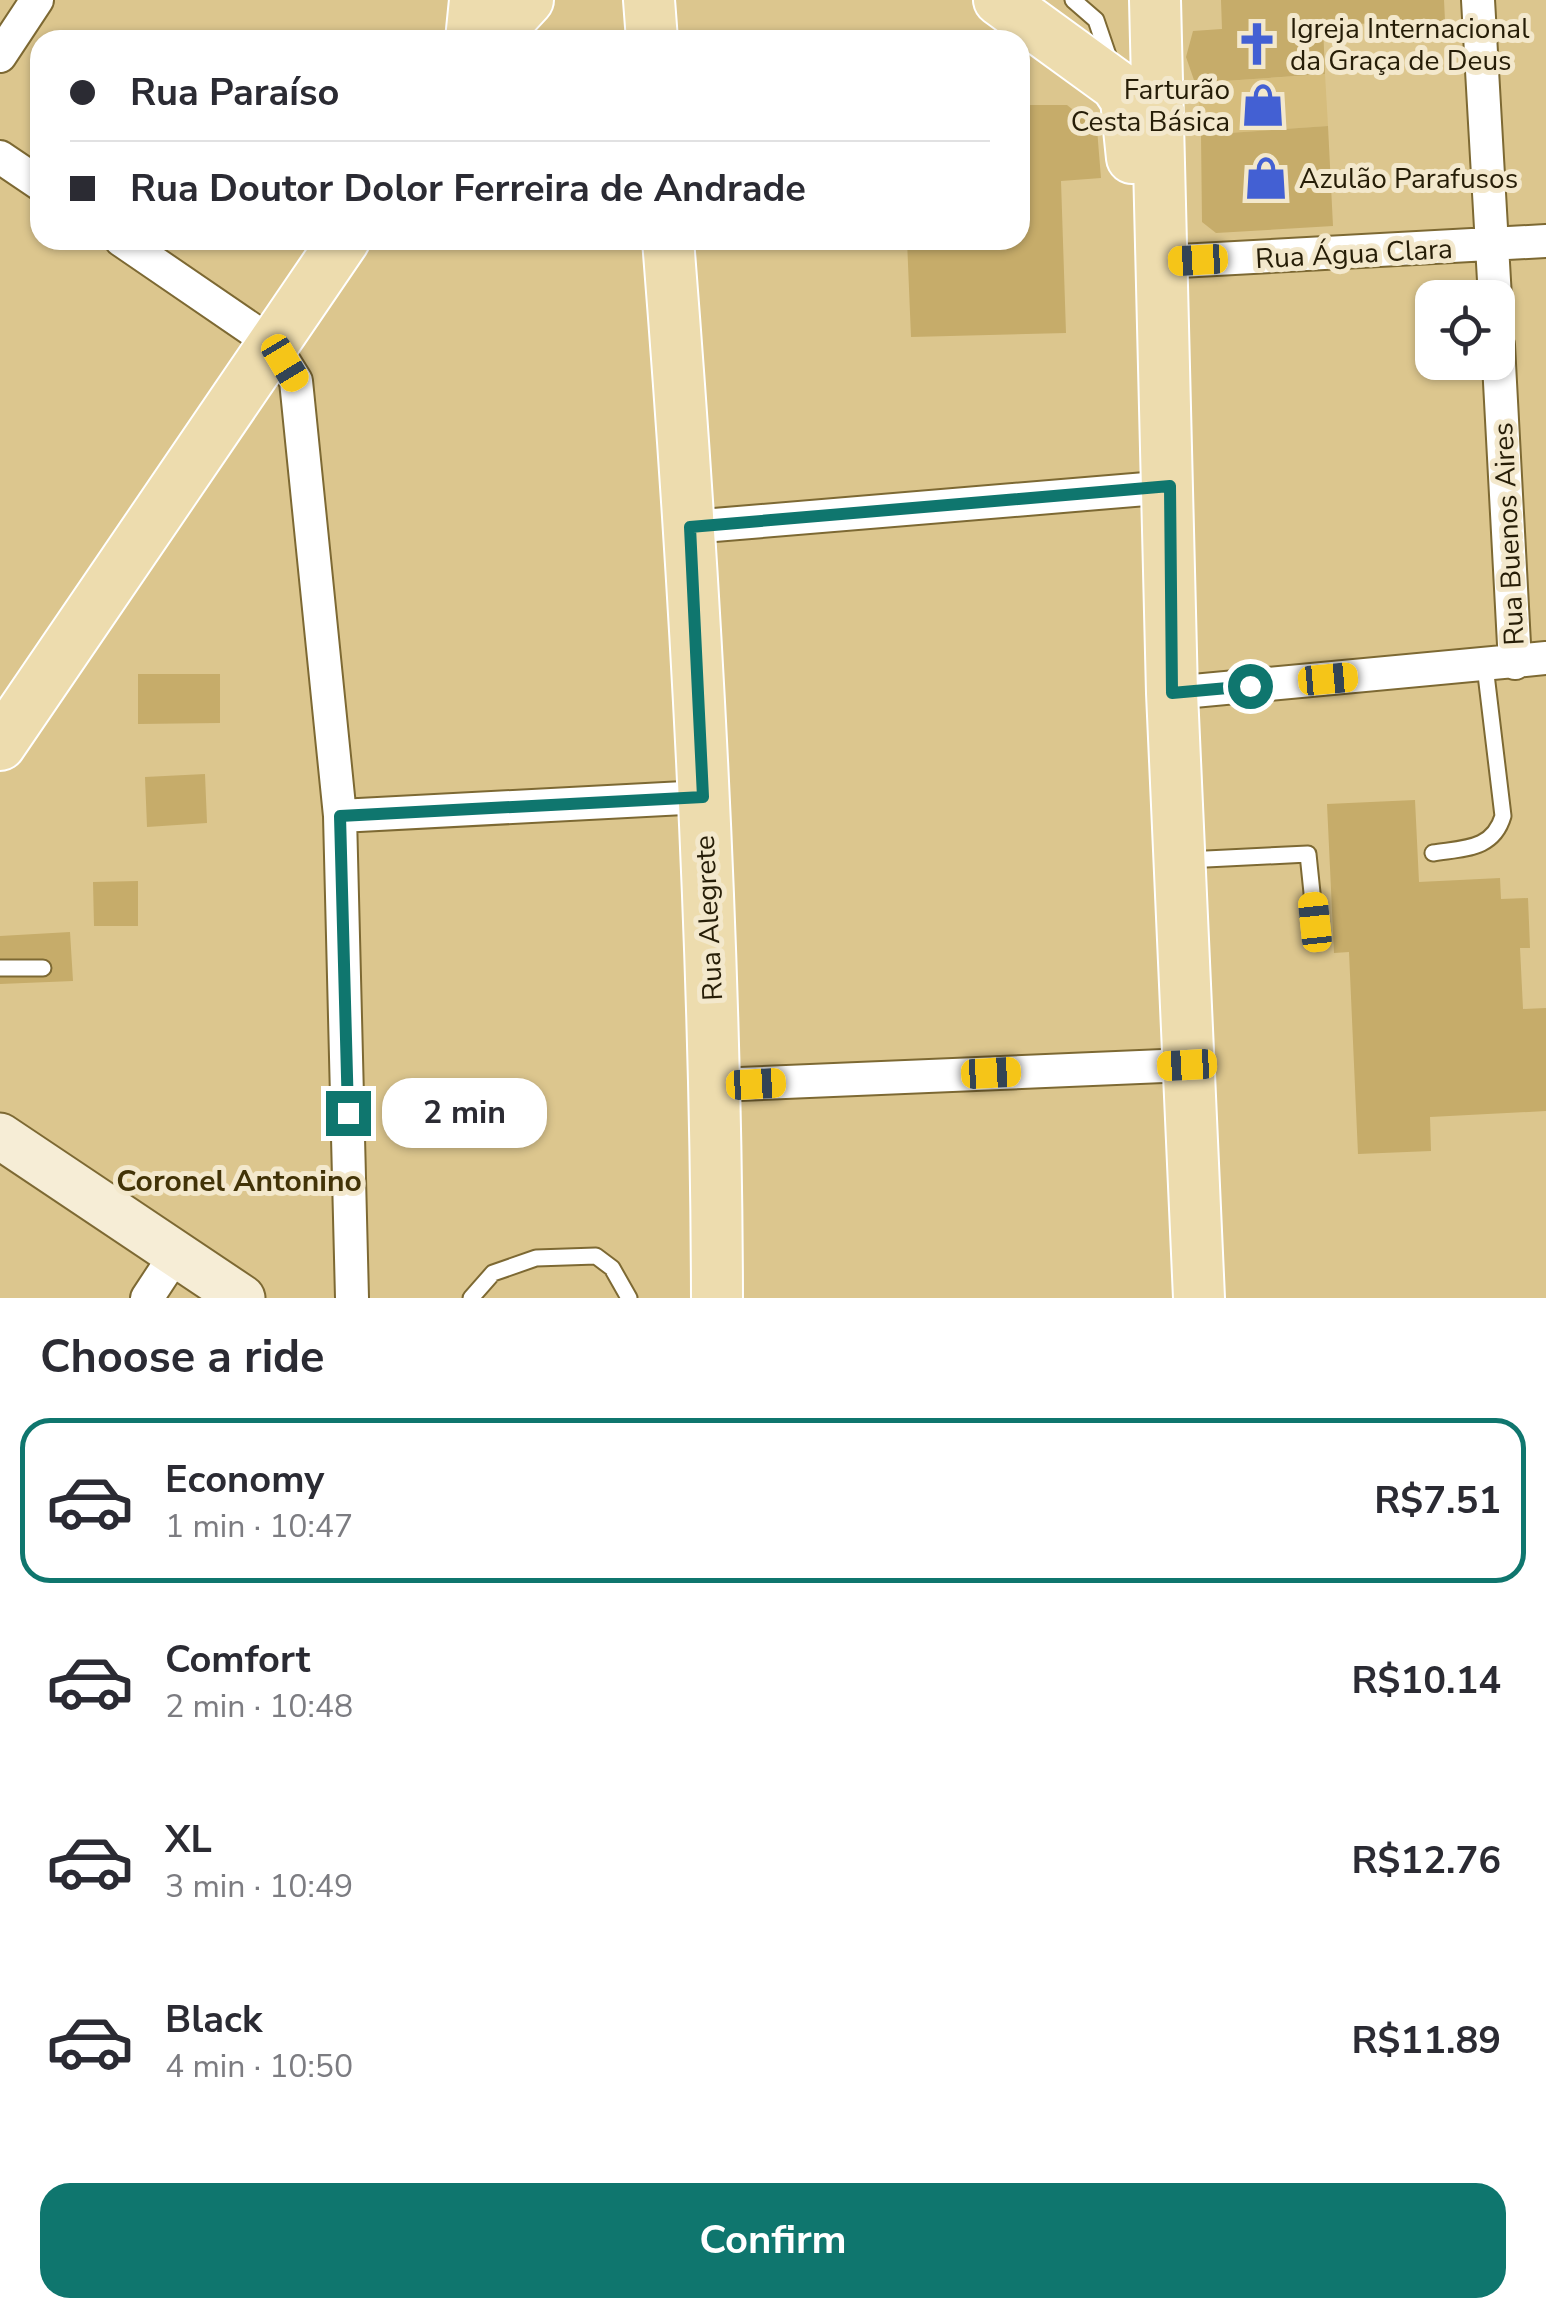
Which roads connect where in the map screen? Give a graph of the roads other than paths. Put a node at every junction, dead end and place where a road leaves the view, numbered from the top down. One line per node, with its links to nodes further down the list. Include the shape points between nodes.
1 (37, 0): 12 (street)
2 (476, 0): 9 (main road)
3 (528, 0): 10 (main road)
4 (649, 0): 11 (main road)
5 (999, 0): 13 (main road)
6 (1073, 0): 13 (lane, via 1104,35)
7 (1155, 0): 17 (main road)
8 (1478, 0): 18 (street)
9 (472, 30)
10 (500, 30)
11 (651, 30)
12 (0, 56)
13 (1116, 85): 17 (main road, via 1126,100 1134,183)
14 (0, 157): 15 (street)
15 (30, 177)
16 (1546, 241): 18 (street, Rua Água Clara)
17 (1161, 244): 18 (street, Rua Água Clara); 25 (main road)
18 (1492, 246): 22 (street)
19 (136, 250): 23 (street)
20 (337, 250): 23 (main road)
21 (669, 250): 26 (main road, Rua Alegrete)
22 (1494, 280)
23 (274, 344): 29 (main road); 31 (street, via 296,381)
24 (1500, 380): 27 (street, Rua Buenos Aires)
25 (1170, 486): 26 (street); 28 (main road)
26 (690, 527): 30 (main road, Rua Alegrete)
27 (1515, 662): 28 (street); 32 (lane, via 1499,829 1484,844)
28 (1172, 693): 33 (main road)
29 (0, 745)
30 (703, 797): 31 (street); 38 (main road, Rua Alegrete)
31 (340, 816): 43 (street)
32 (1433, 853)
33 (1179, 861): 34 (lane, via 1308,854); 37 (main road)
34 (1315, 922)
35 (0, 968): 36 (lane)
36 (43, 968)
37 (1187, 1065): 38 (street); 47 (main road)
38 (716, 1085): 46 (main road, Rua Alegrete)
39 (0, 1136): 40 (street)
40 (176, 1254): 41 (street); 42 (street)
41 (147, 1298)
42 (242, 1298)
43 (352, 1298)
44 (472, 1298): 45 (lane, via 493,1273 536,1258 596,1256 612,1268)
45 (629, 1298)
46 (717, 1298)
47 (1198, 1298)

